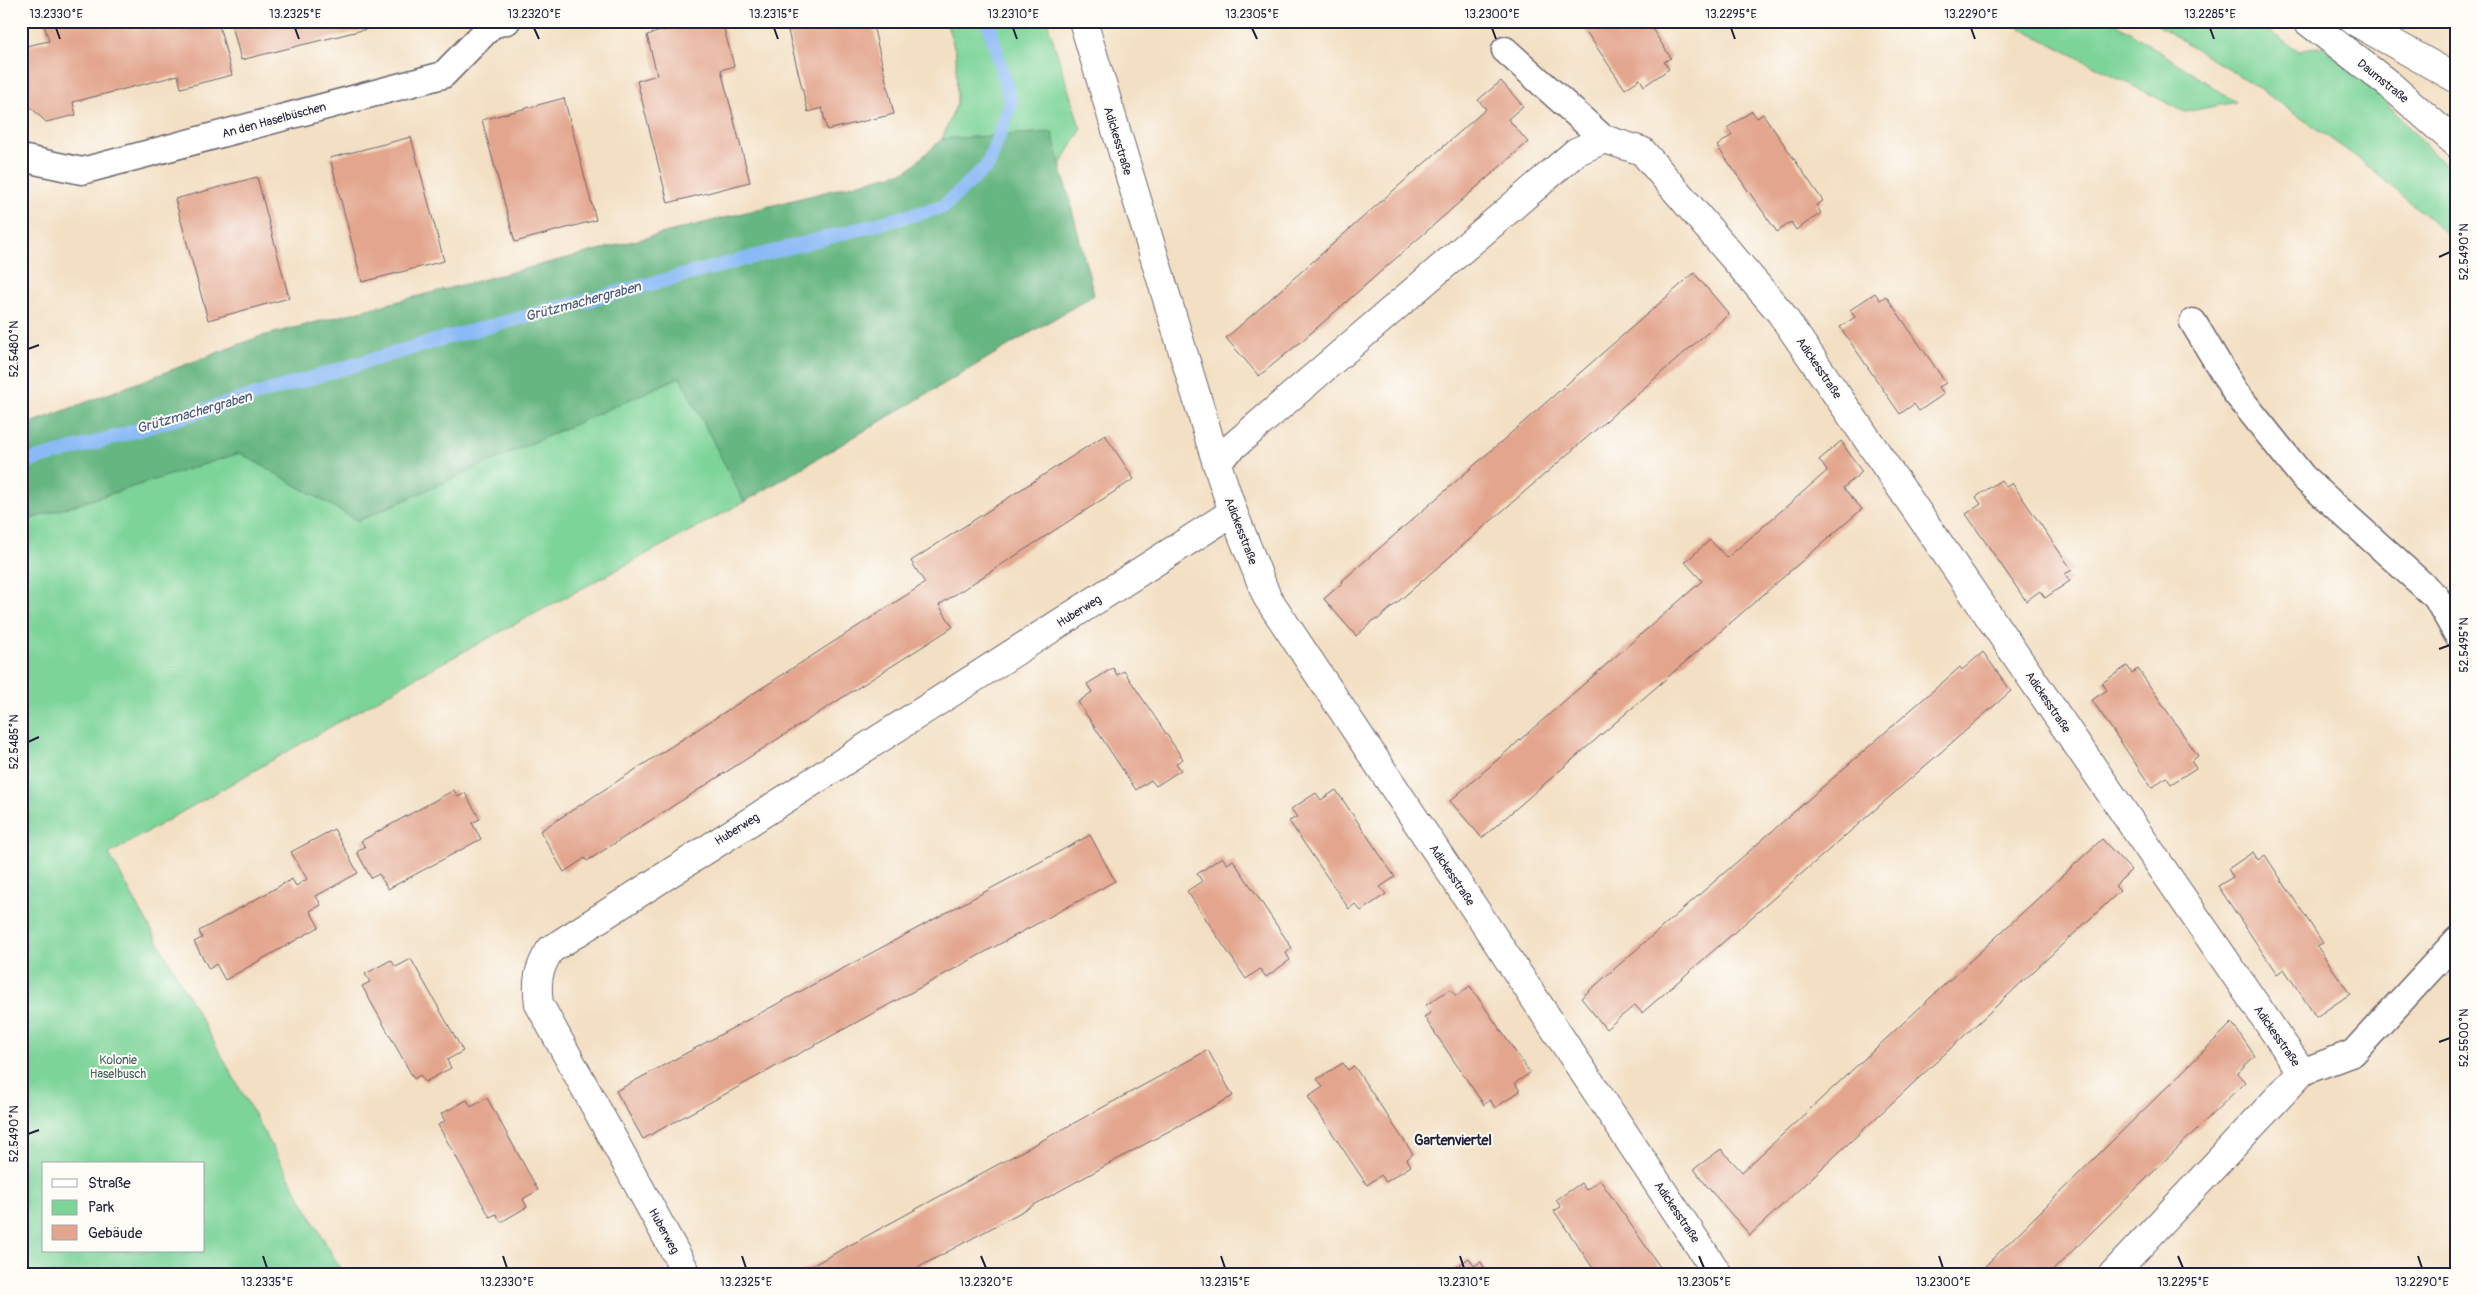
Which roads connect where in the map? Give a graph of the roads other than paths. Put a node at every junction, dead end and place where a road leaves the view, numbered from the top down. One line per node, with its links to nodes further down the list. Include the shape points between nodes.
1 (507, 21): 9 (lane, An den Haselbüschen, via 492,25 442,75 82,171)
2 (1082, 21): 11 (street, Adickesstraße)
3 (2306, 21): 8 (street, Daumstraße, via 2390,85)
4 (2354, 21): 6 (street)
5 (1505, 50): 7 (lane, Adickesstraße)
6 (2457, 78)
7 (1604, 139): 11 (street, via 1576,152); 15 (street, Adickesstraße, via 1642,151 1780,312)
8 (2457, 144)
9 (21, 158)
10 (2193, 322): 13 (lane, via 2235,392 2303,477 2436,597)
11 (1216, 461): 12 (street, Adickesstraße)
12 (1233, 512): 16 (street, Huberweg, via 550,950 540,966 536,983 539,1004); 17 (street, Adickesstraße, via 1267,597)
13 (2457, 634)
14 (2457, 940): 15 (lane, via 2353,1053)
15 (2302, 1072): 18 (street, Adickesstraße)
16 (687, 1274)
17 (1718, 1274)
18 (2113, 1274)

